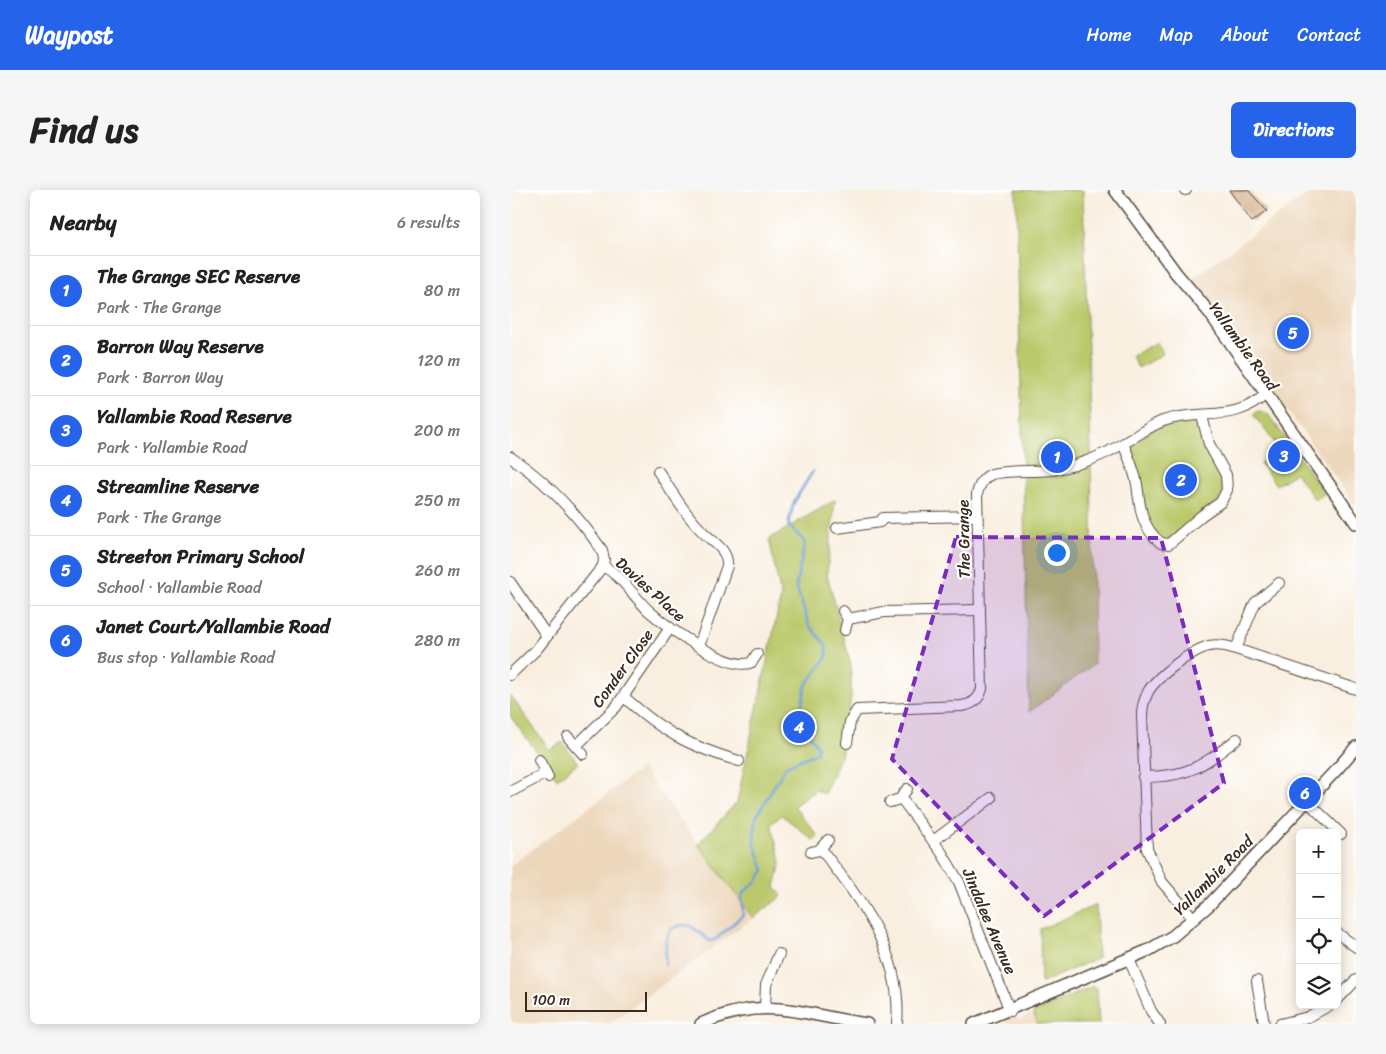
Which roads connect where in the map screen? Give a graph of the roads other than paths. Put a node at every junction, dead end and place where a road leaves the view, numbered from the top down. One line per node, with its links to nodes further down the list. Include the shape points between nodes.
1 (1117, 192): 2 (street, Yallambie Road, via 1176,274 1204,306)
2 (1263, 396): 3 (street, The Grange, via 1244,410); 10 (street, Yallambie Road)
3 (1202, 416): 4 (street, The Grange, via 1182,416 1163,421); 4 (street, via 1209,444 1226,475 1227,490 1222,502 1200,516 1169,544 1161,544 1145,524 1138,507 1135,475)
4 (1123, 444): 9 (street, The Grange, via 1069,467 988,476 978,489)
5 (510, 457): 12 (street, via 551,488 576,515 602,550)
6 (658, 471): 8 (street)
7 (675, 476): 8 (street)
8 (665, 483): 19 (street, via 688,516 728,560)
9 (977, 516): 11 (street, via 884,518 880,522); 15 (street, The Grange)
10 (1356, 523)
11 (837, 528)
12 (603, 566): 16 (street, Davies Place, via 617,575 639,601); 18 (street)
13 (510, 582): 18 (street)
14 (1279, 583): 20 (street, via 1255,603)
15 (980, 610): 17 (street, via 845,615); 27 (street, The Grange, via 982,689 976,700 961,706 857,710 850,722)
16 (670, 628): 19 (street, Davies Place); 24 (street, Conder Close)
17 (845, 630)
18 (548, 636): 22 (street)
19 (699, 646): 21 (street, Davies Place, via 744,665 752,662)
20 (1236, 648): 23 (street); 31 (street, via 1218,645 1200,649 1155,682 1142,706)
21 (757, 654)
22 (510, 675)
23 (1356, 689)
24 (624, 697): 25 (street, Conder Close, via 579,750); 30 (street, via 652,722 684,742)
25 (568, 737)
26 (1237, 738): 31 (street, via 1191,771)
27 (847, 743)
28 (1356, 746): 34 (street, Yallambie Road)
29 (538, 760): 32 (street, via 547,775)
30 (739, 761)
31 (1143, 777): 41 (street, via 1150,859 1162,882)
32 (510, 792)
33 (991, 798): 38 (street)
34 (1307, 801): 36 (street); 41 (street, Yallambie Road)
35 (890, 802): 38 (street, Jindalee Avenue, via 904,794)
36 (1335, 829)
37 (828, 840): 39 (street)
38 (933, 841): 51 (street, Jindalee Avenue, via 968,900)
39 (821, 849): 40 (street); 56 (street, via 865,908 881,936 893,974)
40 (811, 852)
41 (1194, 920): 45 (street, Yallambie Road, via 1161,944)
42 (1341, 935): 43 (street)
43 (1356, 946)
44 (779, 954): 49 (street, via 768,975)
45 (1129, 959): 51 (street, Yallambie Road); 59 (street, via 1151,1011)
46 (1356, 980): 48 (street)
47 (1257, 982): 60 (street)
48 (1341, 996)
49 (765, 1007): 52 (street); 53 (street, via 732,1013)
50 (1323, 1009): 61 (street, via 1308,1017)
51 (1010, 1010): 57 (street, Yallambie Road); 58 (street, Yallambie Road)
52 (835, 1019): 54 (street); 55 (street)
53 (701, 1024)
54 (848, 1024)
55 (866, 1024)
56 (897, 1024)
57 (974, 1024)
58 (988, 1024)
59 (1160, 1024)
60 (1264, 1024)
61 (1280, 1024)

